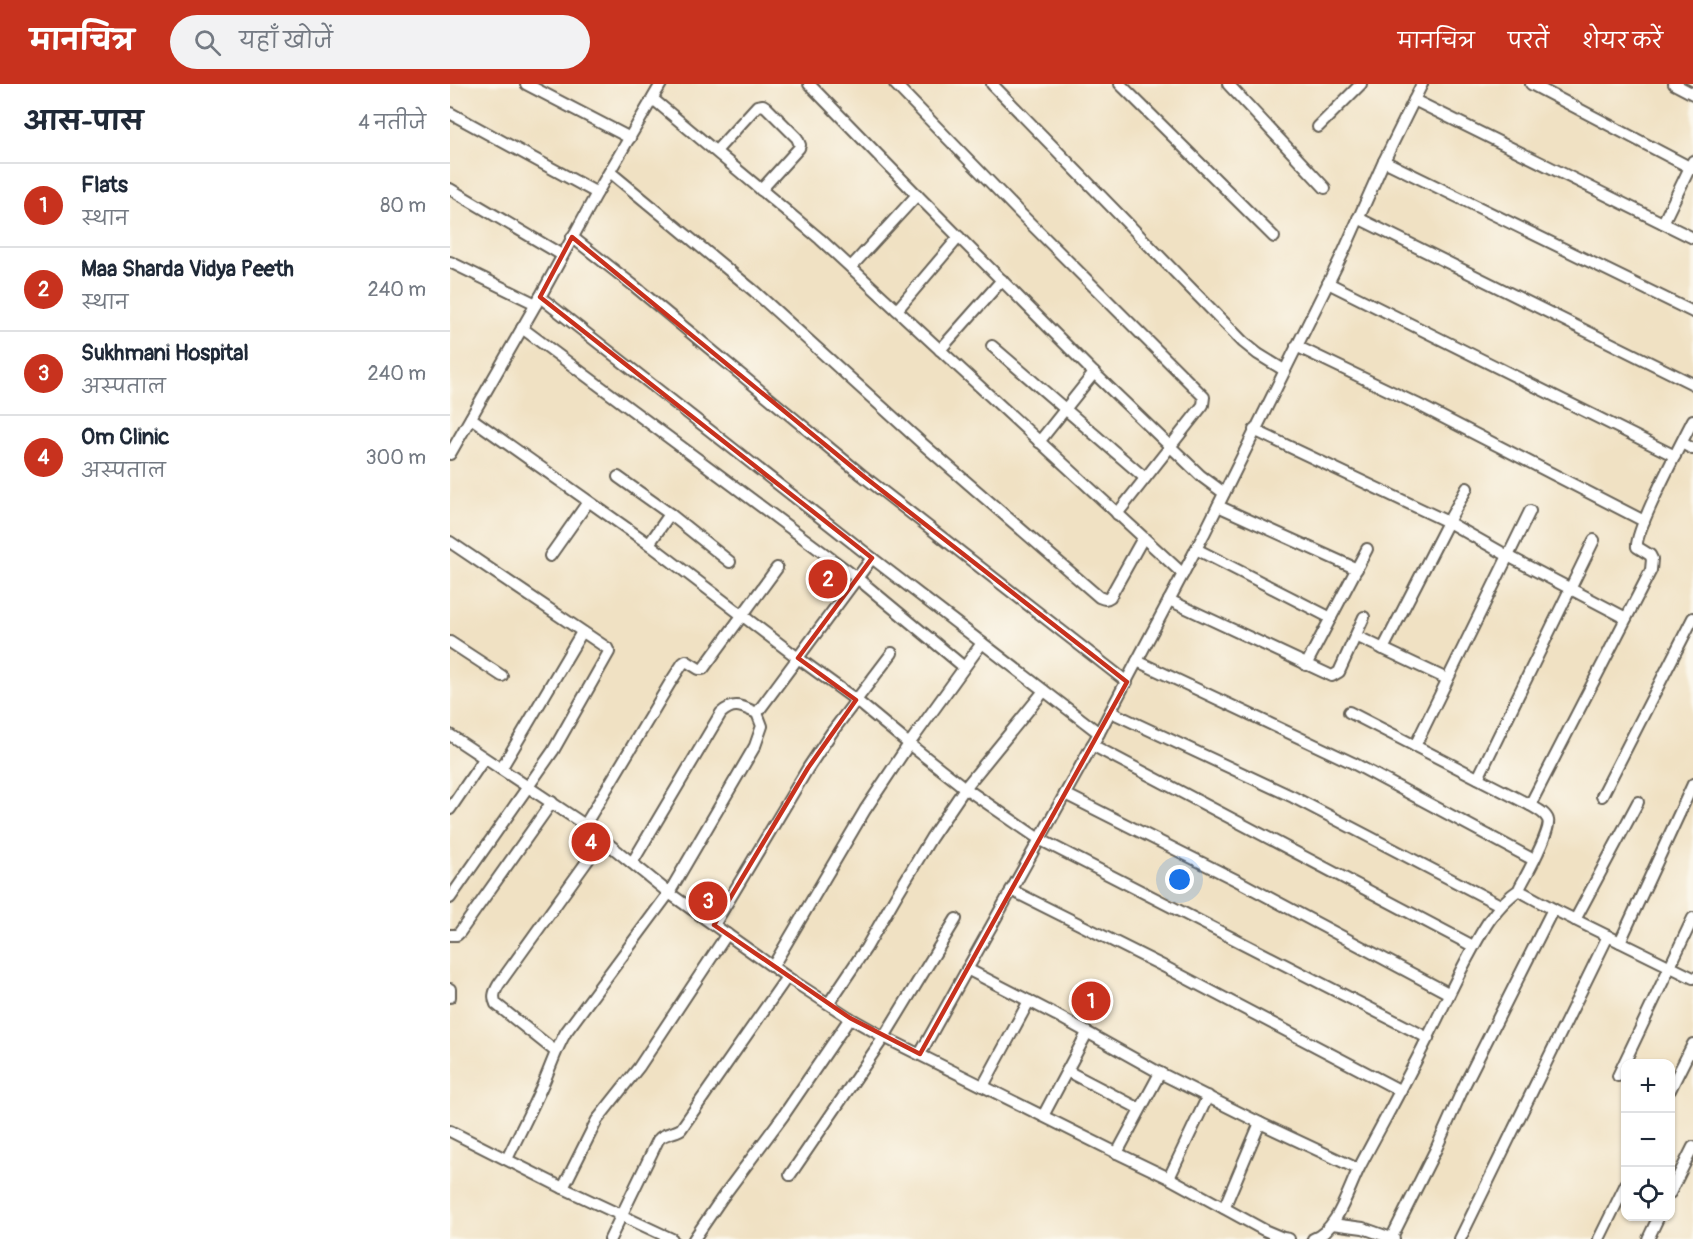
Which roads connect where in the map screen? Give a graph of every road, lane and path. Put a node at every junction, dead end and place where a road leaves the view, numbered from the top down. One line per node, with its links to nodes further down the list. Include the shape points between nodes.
1 (526, 84): 17 (street)
2 (661, 84): 13 (street)
3 (810, 84): 26 (street)
4 (894, 84): 54 (street, via 1201,393 1203,405)
5 (992, 84): 45 (street, via 1243,342)
6 (1120, 84): 31 (street)
7 (1361, 84): 16 (street)
8 (1422, 84): 14 (street)
9 (1531, 84): 20 (street)
10 (1674, 84): 12 (street)
11 (1231, 85): 22 (street)
12 (1693, 94)
13 (653, 99): 17 (street); 18 (street)
14 (1414, 100): 19 (street); 28 (street)
15 (450, 113): 25 (street)
16 (1318, 128)
17 (630, 138): 21 (street)
18 (716, 151): 24 (street); 24 (street, via 757,106 766,107 800,145)
19 (1384, 161): 27 (street); 40 (street)
20 (1692, 166): 28 (street)
21 (610, 172): 25 (street); 69 (street, via 754,291 1099,597 1110,597)
22 (1325, 188)
23 (450, 189): 33 (street)
24 (761, 190): 35 (street)
25 (597, 193): 29 (street)
26 (917, 195): 30 (street); 35 (street)
27 (1358, 218): 37 (street); 47 (street)
28 (1663, 223): 32 (street)
29 (572, 237): 33 (street); 102 (street, via 862,475)
30 (959, 237): 36 (street); 39 (street)
31 (1274, 237)
32 (1693, 238)
33 (562, 255): 38 (street)
34 (450, 262): 38 (street)
35 (851, 267): 39 (street)
36 (1002, 280): 44 (street); 46 (street)
37 (1328, 283): 43 (street); 57 (street)
38 (538, 300): 41 (street); 77 (street)
39 (897, 310): 44 (street)
40 (1693, 312)
41 (522, 328): 49 (street); 82 (street)
42 (992, 346): 48 (street)
43 (1296, 346): 45 (street); 67 (street)
44 (940, 350): 52 (street)
45 (1284, 370): 51 (street)
46 (1094, 372): 48 (street); 54 (street)
47 (1693, 384)
48 (1065, 408): 52 (street); 59 (street)
49 (471, 418): 56 (street); 62 (street)
50 (1693, 420): 53 (street)
51 (1254, 430): 61 (street); 68 (street)
52 (1039, 442): 66 (street)
53 (1682, 443): 55 (street); 57 (street)
54 (1170, 447): 59 (street); 61 (street)
55 (1693, 449)
56 (450, 454)
57 (1675, 456): 67 (street)
58 (618, 477): 65 (street)
59 (1145, 478): 66 (street)
60 (1467, 488): 68 (street)
61 (1224, 493): 63 (street)
62 (588, 502): 72 (street); 75 (street)
63 (1218, 506): 73 (street); 80 (street)
64 (1530, 511): 76 (street)
65 (670, 514): 72 (street); 78 (street)
66 (1117, 514): 69 (street)
67 (1644, 521): 88 (street, via 1636,545 1650,555 1651,570)
68 (1448, 522): 76 (street); 94 (street)
69 (1143, 538): 81 (street)
70 (1594, 540): 83 (street)
71 (450, 542): 90 (street)
72 (649, 544): 85 (street)
73 (1196, 549): 81 (street); 87 (street)
74 (1367, 549): 80 (street)
75 (550, 556)
76 (1508, 556): 83 (street); 101 (street)
77 (872, 558): 82 (street); 93 (street)
78 (730, 562)
79 (777, 568): 85 (street)
80 (1357, 569): 87 (street)
81 (1183, 574): 84 (street)
82 (857, 578): 96 (street); 99 (street)
83 (1570, 589): 88 (street); 115 (street)
84 (1169, 600): 97 (street); 98 (street)
85 (742, 615): 96 (street); 125 (street, via 703,669 683,663)
86 (1364, 617): 91 (street)
87 (1331, 618): 98 (street)
88 (1626, 618): 123 (street)
89 (1693, 618): 120 (street)
90 (582, 632): 114 (street); 117 (street, via 607,648 609,654)
91 (1356, 636): 94 (street); 98 (street, via 1337,674 1332,676)
92 (450, 642): 100 (street)
93 (982, 643): 99 (street); 103 (street)
94 (1383, 648): 101 (street)
95 (892, 653): 104 (street)
96 (798, 658): 104 (street); 107 (street)
97 (1137, 661): 102 (street); 128 (street, via 1353,763)
98 (1306, 665)
99 (964, 667): 110 (street)
100 (502, 676)
101 (1447, 679): 112 (street)
102 (1127, 682): 105 (street)
103 (1044, 691): 108 (street); 118 (street)
104 (856, 700): 110 (street); 139 (street, via 808,768)
105 (1111, 711): 108 (street); 134 (street, via 1293,797)
106 (1349, 712): 112 (street)
107 (757, 713): 129 (street, via 733,705 721,713); 132 (street, via 762,726 755,746)
108 (1099, 733): 111 (street)
109 (450, 736): 113 (street)
110 (909, 744): 118 (street); 145 (street, via 865,810)
111 (1092, 745): 119 (street); 144 (street)
112 (1414, 746): 115 (street)
113 (484, 759): 114 (street); 124 (street)
114 (501, 769): 117 (street)
115 (1478, 778): 123 (street)
116 (1693, 784): 143 (street)
117 (529, 787): 121 (street); 133 (street)
118 (965, 788): 127 (street); 154 (street)
119 (1065, 794): 127 (street); 151 (street, via 1239,881)
120 (1602, 796)
121 (552, 802): 125 (street); 141 (street, via 460,932)
122 (1638, 802): 138 (street)
123 (1530, 805): 128 (street, via 1545,816 1549,825)
124 (450, 809)
125 (585, 825): 126 (street)
126 (603, 839): 129 (street); 160 (street, via 495,991 496,1004)
127 (1040, 839): 131 (street); 158 (street)
128 (1534, 860): 130 (street)
129 (632, 863): 132 (street)
130 (1520, 889): 134 (street); 135 (street)
131 (1011, 890): 147 (street); 167 (street)
132 (669, 893): 139 (street); 160 (street, via 580,1011)
133 (450, 898)
134 (1500, 905): 144 (street)
135 (1553, 909): 138 (street); 191 (street)
136 (1693, 918): 146 (street)
137 (956, 919): 157 (street)
138 (1575, 920): 142 (street)
139 (714, 925): 140 (street)
140 (727, 934): 145 (street); 180 (street, via 639,1066 597,1120)
141 (450, 935)
142 (1608, 936): 143 (street); 192 (street)
143 (1620, 942): 146 (street)
144 (1473, 946): 151 (street)
145 (773, 966): 148 (street)
146 (1670, 966): 149 (street); 164 (street)
147 (967, 969): 153 (street); 161 (street)
148 (787, 977): 154 (street); 183 (street, via 681,1129 658,1140)
149 (1693, 978)
150 (450, 989): 152 (street)
151 (1448, 993): 158 (street)
152 (450, 997)
153 (1029, 1001): 156 (street); 166 (street)
154 (829, 1003): 155 (street)
155 (850, 1018): 157 (street); 188 (street)
156 (1088, 1033): 162 (street); 163 (street)
157 (884, 1037): 161 (street); 177 (street)
158 (1428, 1038): 167 (street)
159 (1693, 1044): 165 (street)
160 (555, 1051): 175 (street)
161 (920, 1054): 166 (street)
162 (1067, 1071): 169 (street); 170 (street)
163 (1160, 1073): 168 (street); 169 (street)
164 (1618, 1076)
165 (1675, 1082)
166 (983, 1086): 170 (street)
167 (1401, 1091): 176 (street)
168 (1208, 1096): 171 (street); 178 (street)
169 (1140, 1109): 174 (street)
170 (1043, 1116): 174 (street)
171 (1260, 1123): 176 (street); 182 (street)
172 (450, 1131): 175 (street)
173 (1693, 1147): 179 (street)
174 (1117, 1154): 178 (street)
175 (507, 1159): 180 (street)
176 (1358, 1169): 185 (street)
177 (790, 1175)
178 (1169, 1178): 182 (street)
179 (1675, 1185)
180 (563, 1188): 183 (street)
181 (1621, 1194): 193 (street)
182 (1224, 1208): 189 (street)
183 (621, 1216): 186 (street); 187 (street)
184 (1657, 1221): 194 (street)
185 (1332, 1224): 190 (street); 191 (street, via 1363,1228)
186 (610, 1239)
187 (672, 1239)
188 (694, 1239)
189 (1289, 1239)
190 (1313, 1239)
191 (1392, 1239)
192 (1460, 1239)
193 (1599, 1239)
194 (1648, 1239)

